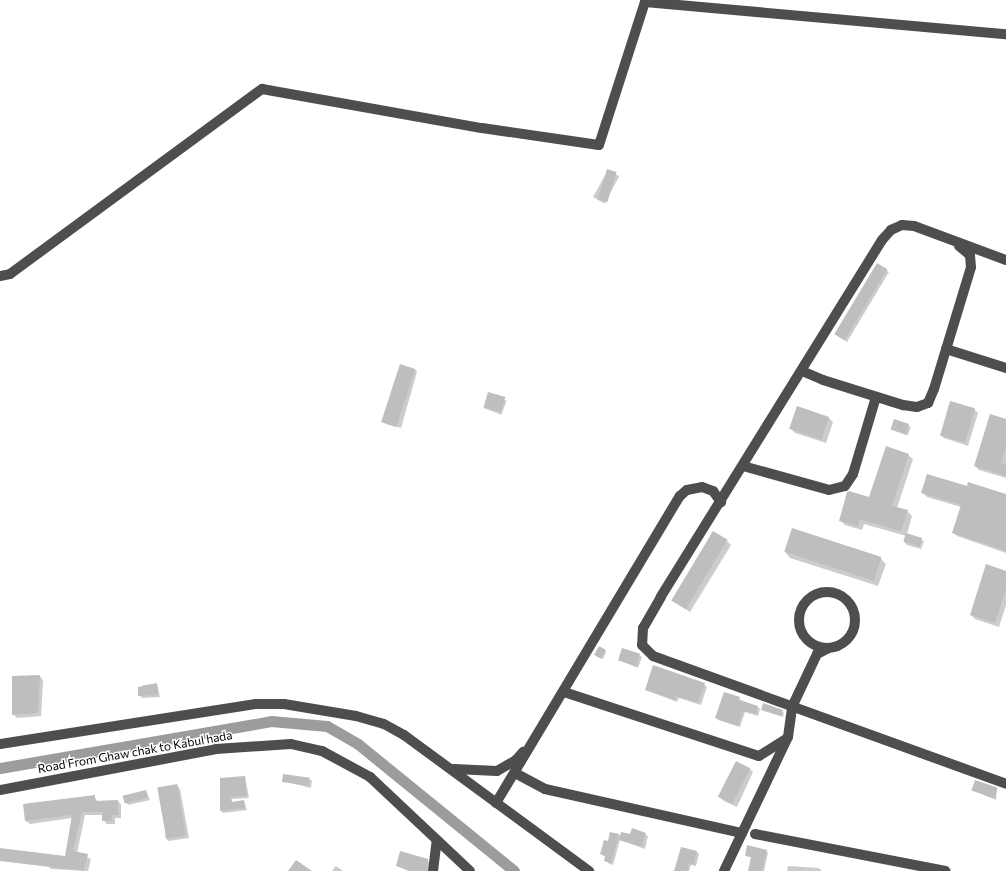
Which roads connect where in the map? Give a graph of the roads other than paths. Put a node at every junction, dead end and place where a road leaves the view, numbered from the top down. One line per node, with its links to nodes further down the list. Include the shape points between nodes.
1 (645, 1): 2 (street); 7 (street, via 599,145 482,128 262,89 10,274)
2 (1006, 34)
3 (952, 240): 4 (street); 6 (street, via 970,255); 10 (street, via 914,226 902,225 890,230)
4 (991, 254): 5 (street); 6 (street, via 984,256)
5 (1006, 260)
6 (971, 267): 8 (street)
7 (0, 276)
8 (946, 349): 9 (street); 11 (street, via 928,403 917,407)
9 (1006, 368)
10 (802, 371): 11 (street); 12 (street)
11 (876, 397): 12 (street, via 853,474 845,486 829,490)
12 (743, 466): 13 (street)
13 (721, 502): 17 (street, via 713,491 702,487 687,490 680,496); 18 (street, via 643,628 642,645 653,656)
14 (809, 641): 15 (street); 15 (street, via 802,632 799,621 806,601 815,594 836,593 846,598 853,607 856,618 849,638 840,645); 16 (street)
15 (829, 648): 16 (street)
16 (817, 654): 18 (street)
17 (564, 692): 19 (street, via 759,756); 20 (street)
18 (792, 707): 19 (street); 24 (street)
19 (788, 737): 27 (street)
20 (535, 739): 22 (street, via 516,760 497,771 460,771); 23 (street)
21 (0, 744): 22 (street, via 256,704 284,704 356,716 384,724)
22 (449, 768): 26 (street)
23 (515, 773): 26 (street); 27 (street, via 546,789)
24 (1006, 784)
25 (0, 790): 29 (street, Road From Ghaw chak to Kabul hada, via 216,749 291,744 322,751 370,777)
26 (496, 804): 33 (street)
27 (742, 833): 34 (street)
28 (755, 834): 35 (street)
29 (437, 840): 30 (street, Road From Ghaw chak to Kabul hada); 31 (street)
30 (461, 867): 32 (street, Road From Ghaw chak to Kabul hada)
31 (433, 871)
32 (470, 871)
33 (589, 871)
34 (724, 871)
35 (945, 871)

